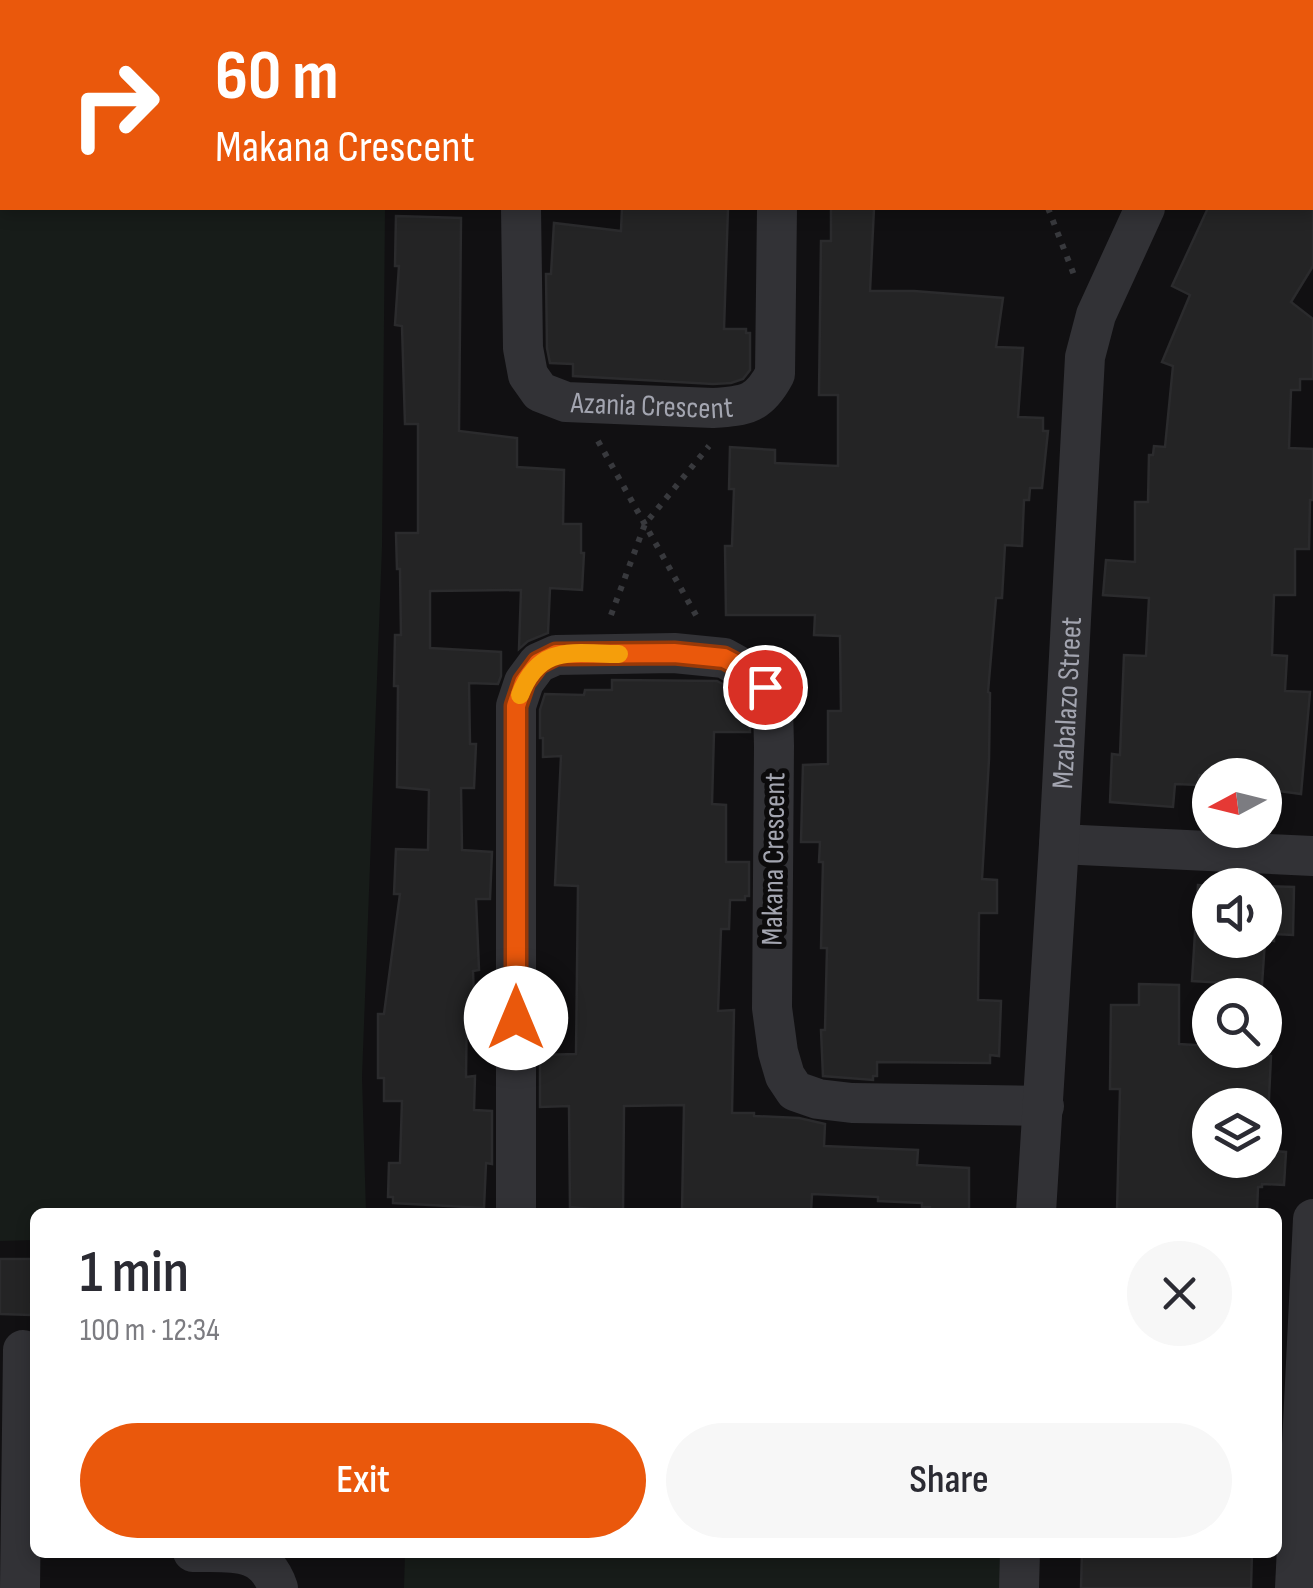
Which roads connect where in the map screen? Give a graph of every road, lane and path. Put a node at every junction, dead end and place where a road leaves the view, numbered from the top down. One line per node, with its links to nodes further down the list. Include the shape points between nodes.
1 (521, 210): 6 (street, Azania Crescent, via 523,348 528,375 540,392 566,402)
2 (777, 210): 6 (street, Azania Crescent, via 775,374 753,402)
3 (1049, 210): 5 (path)
4 (1144, 210): 5 (street, Mzabalazo Street)
5 (1096, 315): 11 (street, Mzabalazo Street, via 1083,384)
6 (714, 408): 8 (path, via 710,443)
7 (597, 439): 8 (path)
8 (646, 524): 9 (path); 10 (path)
9 (701, 624)
10 (600, 654): 13 (street, Makana Crescent, via 724,658 765,687 773,705 774,746 772,1008 778,1052 795,1091 852,1103); 14 (street, Makana Crescent, via 556,654 538,663 516,706)
11 (1060, 844): 12 (street); 13 (street, Mzabalazo Street)
12 (1313, 856)
13 (1044, 1106): 15 (street, Mzabalazo Street)
14 (516, 1208)
15 (1036, 1208)
16 (1313, 1219): 23 (street)
17 (19, 1350): 20 (street)
18 (254, 1558): 21 (street, via 266,1564)
19 (1020, 1558): 22 (street)
20 (25, 1562)
21 (278, 1588)
22 (1019, 1588)
23 (1295, 1588)

